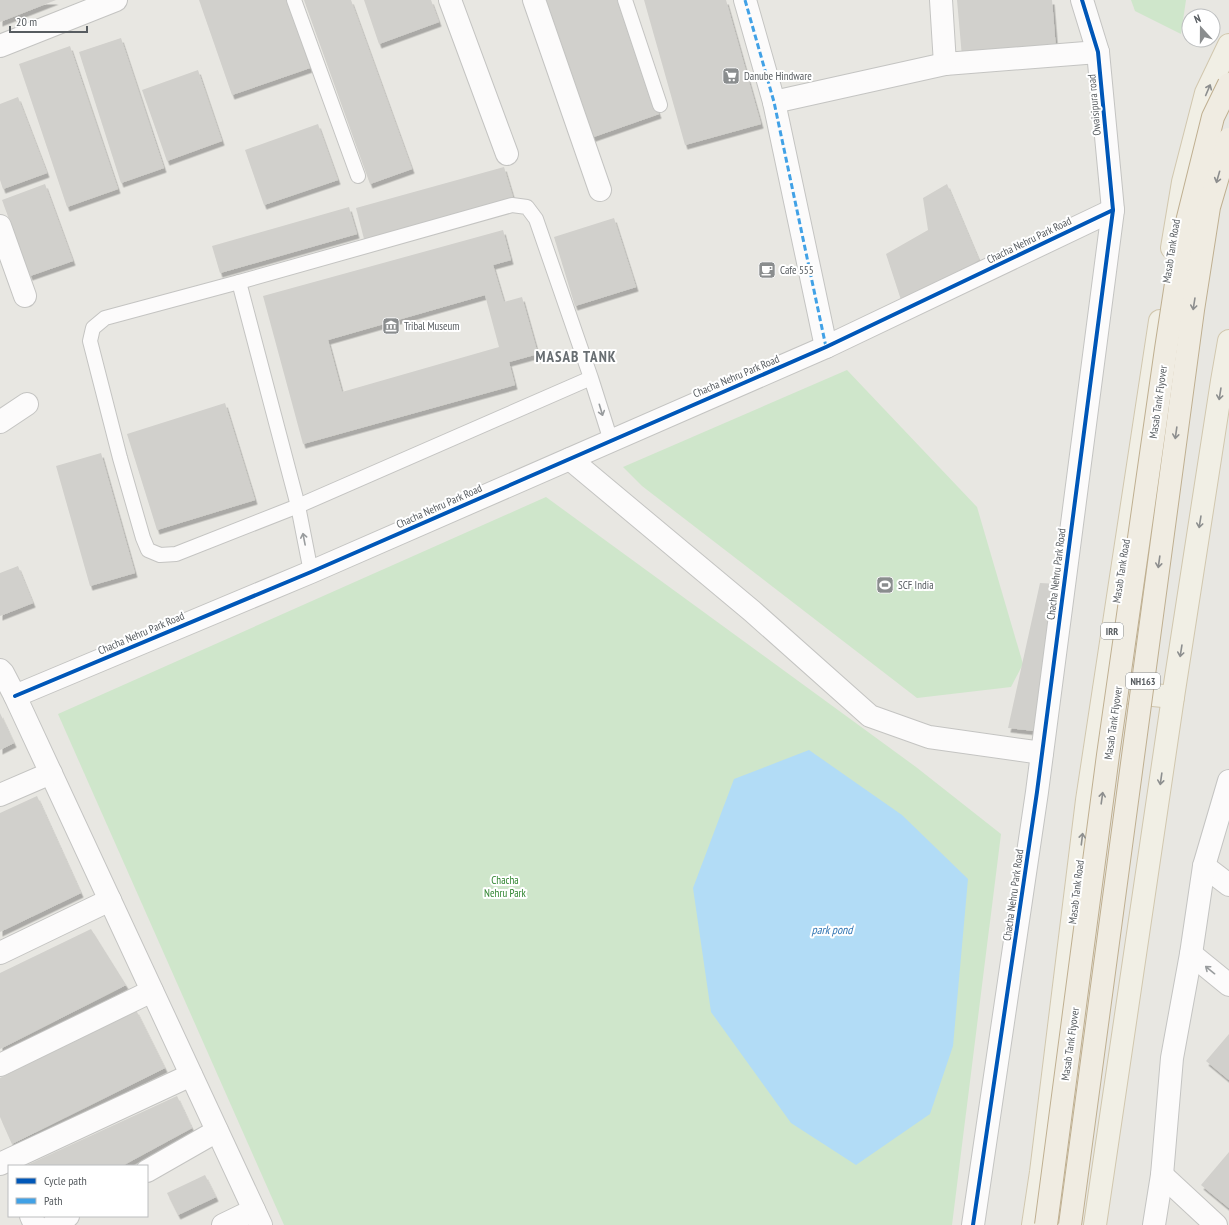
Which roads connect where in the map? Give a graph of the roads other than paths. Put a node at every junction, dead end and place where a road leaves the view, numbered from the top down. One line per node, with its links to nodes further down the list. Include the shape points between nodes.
1 (116, 0): 10 (street)
2 (294, 0): 18 (lane)
3 (450, 0): 17 (street)
4 (534, 0): 19 (street)
5 (625, 0): 15 (lane)
6 (745, 0): 14 (street)
7 (940, 0): 12 (street)
8 (1082, 0): 11 (street, Owaisipura road)
9 (1229, 45): 34 (main road, Masab Tank Road / IRR, one-way to 9, via 1152,366 1183,182 1206,93)
10 (0, 46)
11 (1098, 52): 12 (street); 20 (street, Owaisipura road)
12 (946, 64): 14 (street)
13 (1229, 84): 60 (highway, Masab Tank Flyover / NH163, one-way to 13, bridge, via 1107,763 1182,246 1213,117)
14 (774, 102): 25 (street)
15 (660, 105)
16 (1229, 139): 61 (highway, Masab Tank Flyover / NH163, one-way to 61, bridge, via 1209,207 1192,310)
17 (507, 154)
18 (358, 176)
19 (600, 190)
20 (1113, 210): 25 (street, Chacha Nehru Park Road); 37 (street, Chacha Nehru Park Road)
21 (0, 226): 23 (street)
22 (239, 282): 26 (lane, via 512,205 527,207 536,219); 31 (lane); 31 (lane, via 105,318 93,328 90,341 120,458 143,538 148,550 160,555 176,554)
23 (25, 296)
24 (1229, 341): 36 (main road, one-way to 36)
25 (826, 347): 29 (street, Chacha Nehru Park Road)
26 (591, 378): 29 (lane, one-way to 29); 31 (lane)
27 (27, 404): 28 (street)
28 (0, 422)
29 (611, 441): 30 (street, Chacha Nehru Park Road)
30 (570, 459): 32 (street, Chacha Nehru Park Road); 37 (street, via 752,611 870,716 929,737)
31 (298, 506): 32 (lane, one-way to 31)
32 (310, 572): 35 (street, Chacha Nehru Park Road)
33 (1, 672): 35 (street)
34 (1104, 690): 36 (main road); 59 (main road, Masab Tank Road / IRR, one-way to 34, via 1087,800)
35 (15, 696): 38 (street)
36 (1174, 697): 62 (main road, one-way to 62)
37 (1042, 753): 58 (street, Chacha Nehru Park Road)
38 (51, 773): 40 (street); 43 (street)
39 (1229, 781): 41 (street)
40 (0, 795)
41 (1204, 866): 42 (street); 45 (street)
42 (1229, 886)
43 (110, 900): 44 (street); 47 (street)
44 (0, 953)
45 (1192, 954): 46 (street, one-way to 45); 53 (street, via 1172,1058)
46 (1229, 985)
47 (152, 991): 48 (street); 49 (street)
48 (0, 1065)
49 (191, 1074): 50 (street); 51 (street)
50 (217, 1131): 52 (street); 55 (street)
51 (4, 1159)
52 (148, 1170)
53 (1162, 1175): 63 (street); 64 (street)
54 (66, 1217): 56 (street)
55 (258, 1218): 57 (street)
56 (52, 1225)
57 (223, 1225)
58 (973, 1225)
59 (1033, 1225)
60 (1046, 1225)
61 (1070, 1225)
62 (1095, 1225)
63 (1154, 1225)
64 (1216, 1225)

